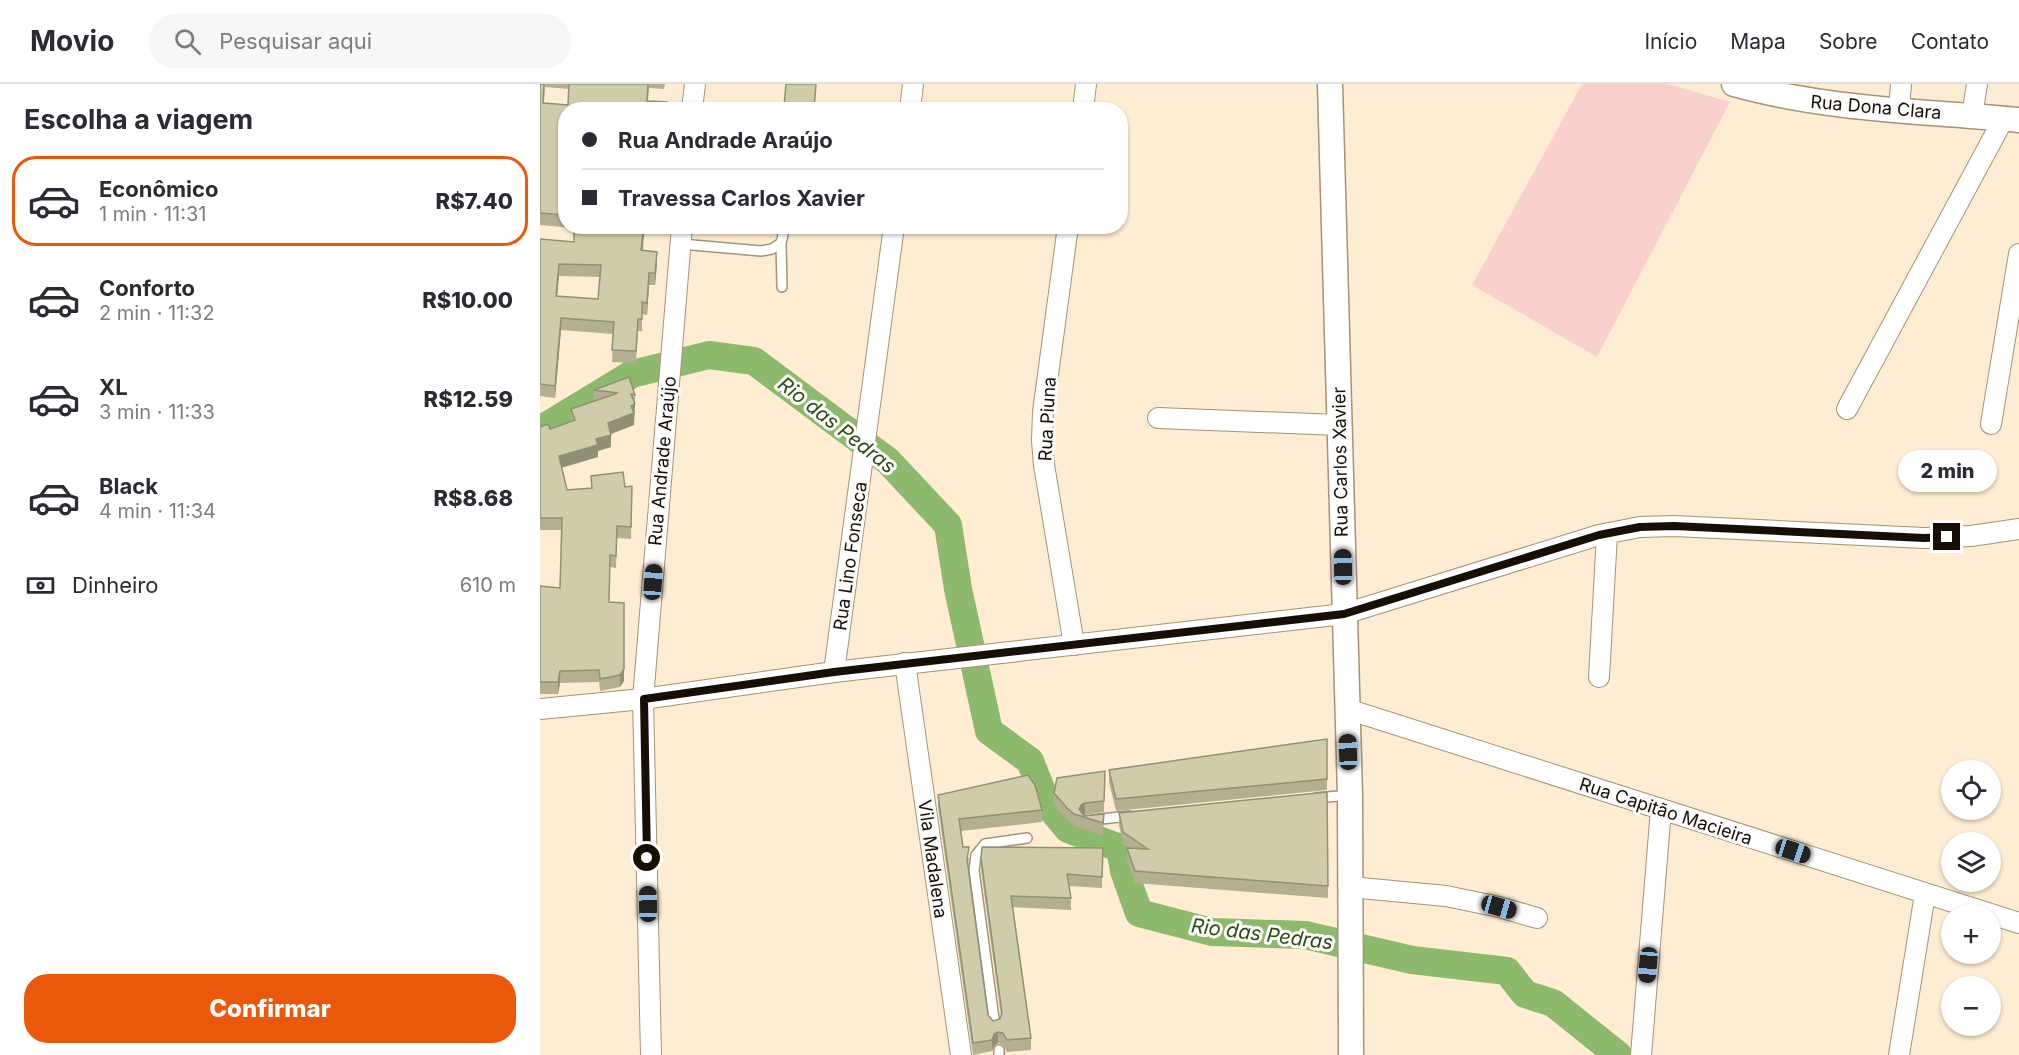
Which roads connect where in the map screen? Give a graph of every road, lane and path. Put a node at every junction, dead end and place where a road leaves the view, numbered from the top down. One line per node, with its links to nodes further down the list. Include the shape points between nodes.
1 (694, 84): 8 (street)
2 (913, 84): 9 (street)
3 (1086, 84): 10 (street)
4 (1330, 84): 24 (street, Rua Carlos Xavier)
5 (1734, 84): 11 (street, Rua Dona Clara, via 1794,99)
6 (1901, 84): 11 (street)
7 (1977, 84): 12 (street)
8 (693, 102)
9 (911, 102)
10 (1084, 102)
11 (1899, 109): 12 (street, Rua Dona Clara)
12 (1972, 116): 13 (street, Rua Dona Clara)
13 (2012, 119): 21 (street)
14 (783, 234): 18 (lane)
15 (893, 234): 30 (street, Rua Lino Fonseca)
16 (1067, 234): 28 (street, Rua Piuna, via 1042,441)
17 (681, 235): 18 (lane, via 761,251); 32 (street, Rua Andrade Araújo)
18 (781, 243): 20 (lane)
19 (2019, 254): 23 (street)
20 (782, 287)
21 (1847, 409)
22 (1158, 418): 24 (street)
23 (1991, 424)
24 (1339, 425): 27 (street, Rua Carlos Xavier)
25 (2019, 529): 26 (street, via 1924,538 1674,526 1640,527)
26 (1607, 534): 27 (street); 31 (street)
27 (1344, 614): 28 (street); 34 (street, Rua Carlos Xavier)
28 (1074, 645): 29 (street)
29 (905, 663): 30 (street); 47 (street, Vila Madalena)
30 (834, 672): 32 (street)
31 (1599, 677)
32 (644, 699): 33 (street); 46 (street, Rua Andrade Araújo)
33 (540, 709)
34 (1347, 709): 35 (street, Rua Carlos Xavier); 37 (street, Rua Capitão Macieira)
35 (1350, 795): 36 (lane); 41 (street, Rua Carlos Xavier)
36 (1308, 799)
37 (1661, 809): 42 (street, Rua Capitão Macieira); 49 (street)
38 (1144, 815): 39 (lane)
39 (1086, 820)
40 (1028, 838): 45 (lane, via 985,844 975,855)
41 (1350, 887): 43 (street, via 1446,896); 48 (street, Rua Carlos Xavier)
42 (1925, 894): 44 (street, Rua Capitão Macieira); 50 (street)
43 (1537, 918)
44 (2019, 923)
45 (995, 1026)
46 (651, 1055)
47 (961, 1055)
48 (1351, 1055)
49 (1641, 1055)
50 (1899, 1055)

